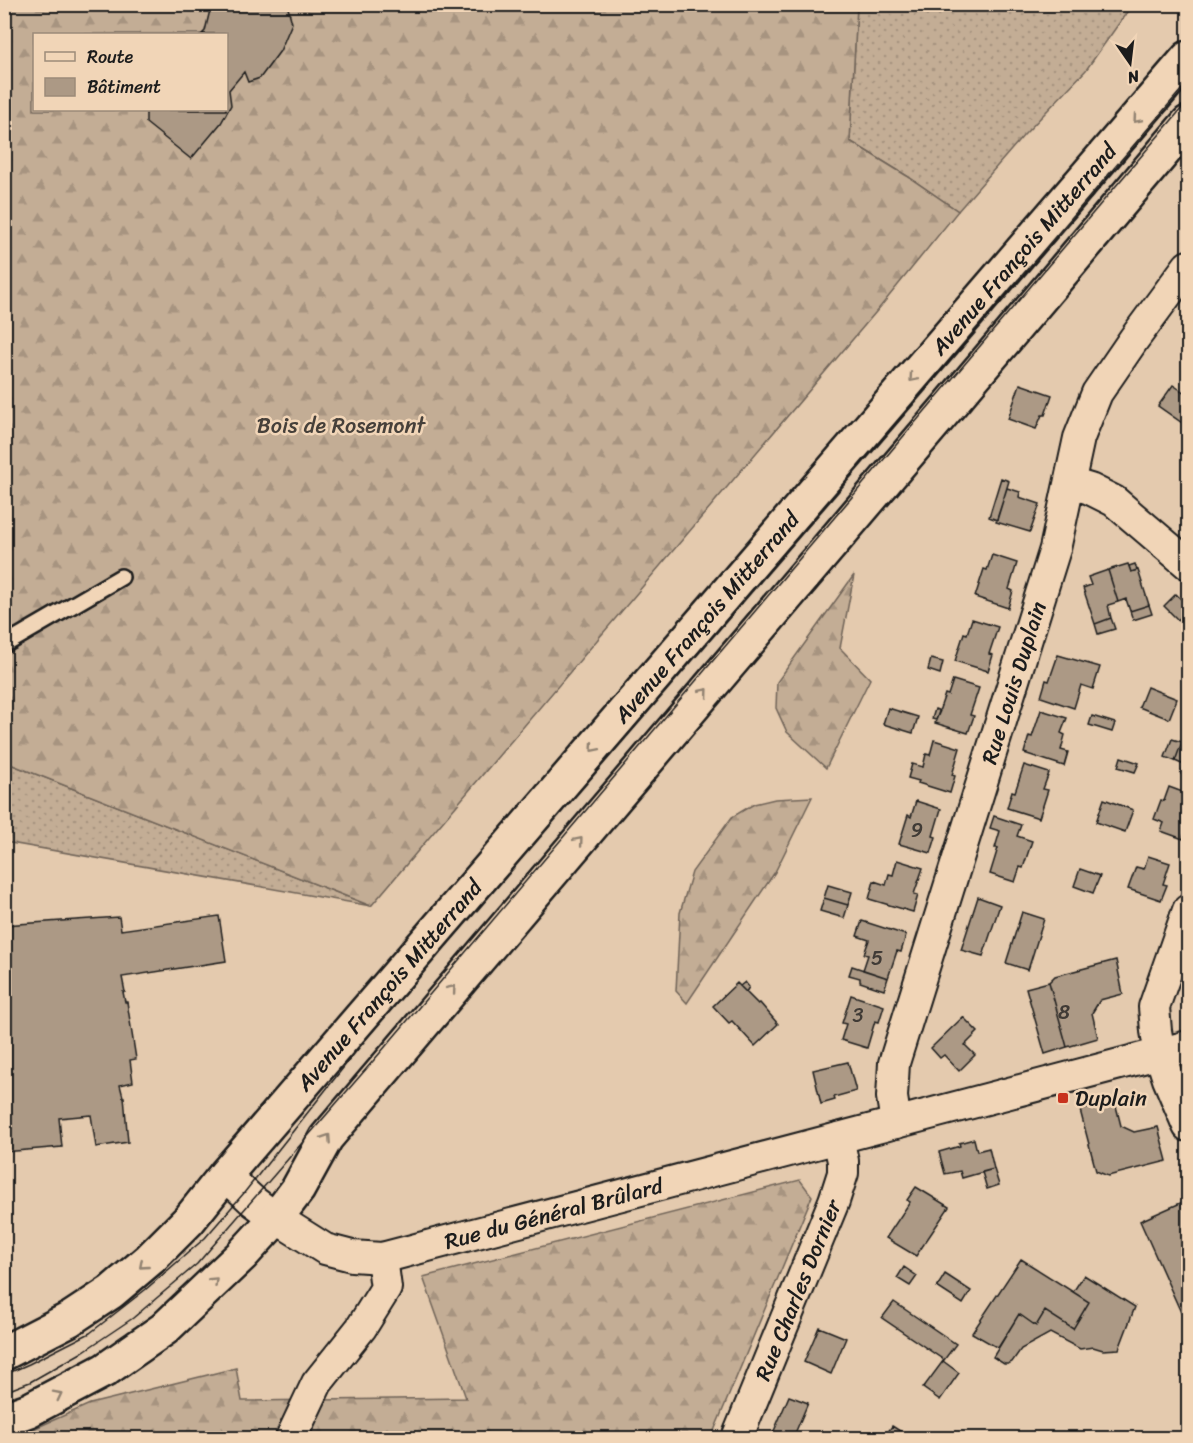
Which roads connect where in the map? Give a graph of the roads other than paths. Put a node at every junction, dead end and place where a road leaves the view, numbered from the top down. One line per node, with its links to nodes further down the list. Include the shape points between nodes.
1 (1188, 58): 13 (main road, Avenue François Mitterrand, one-way to 13)
2 (1188, 123): 14 (main road, Avenue François Mitterrand, one-way to 2, via 298,1189 326,1138)
3 (1188, 266): 4 (street, Rue Louis Duplain, via 1097,393 1079,438)
4 (1070, 483): 5 (street, via 1114,501); 10 (street, Rue Louis Duplain, via 1054,549 894,1063 892,1097)
5 (1188, 564)
6 (121, 576): 7 (lane)
7 (4, 645)
8 (1188, 910): 9 (street, via 1154,1007 1156,1031)
9 (1174, 1050): 10 (street, Rue du Général Brûlard); 11 (street, via 1168,1079)
10 (896, 1123): 12 (street, Rue du Général Brûlard)
11 (1188, 1126)
12 (838, 1138): 15 (street, Rue du Général Brûlard); 19 (street, Rue Charles Dornier, via 843,1173 834,1201)
13 (225, 1175): 14 (street, Rue du Général Brûlard); 16 (main road, one-way to 16, via 189,1220 111,1292 70,1319)
14 (276, 1218): 15 (street, Rue du Général Brûlard, via 324,1249); 17 (main road, one-way to 14, via 105,1370 164,1329)
15 (382, 1258): 18 (street, via 386,1288 361,1328 317,1383)
16 (4, 1353)
17 (4, 1419)
18 (291, 1438)
19 (737, 1438)

